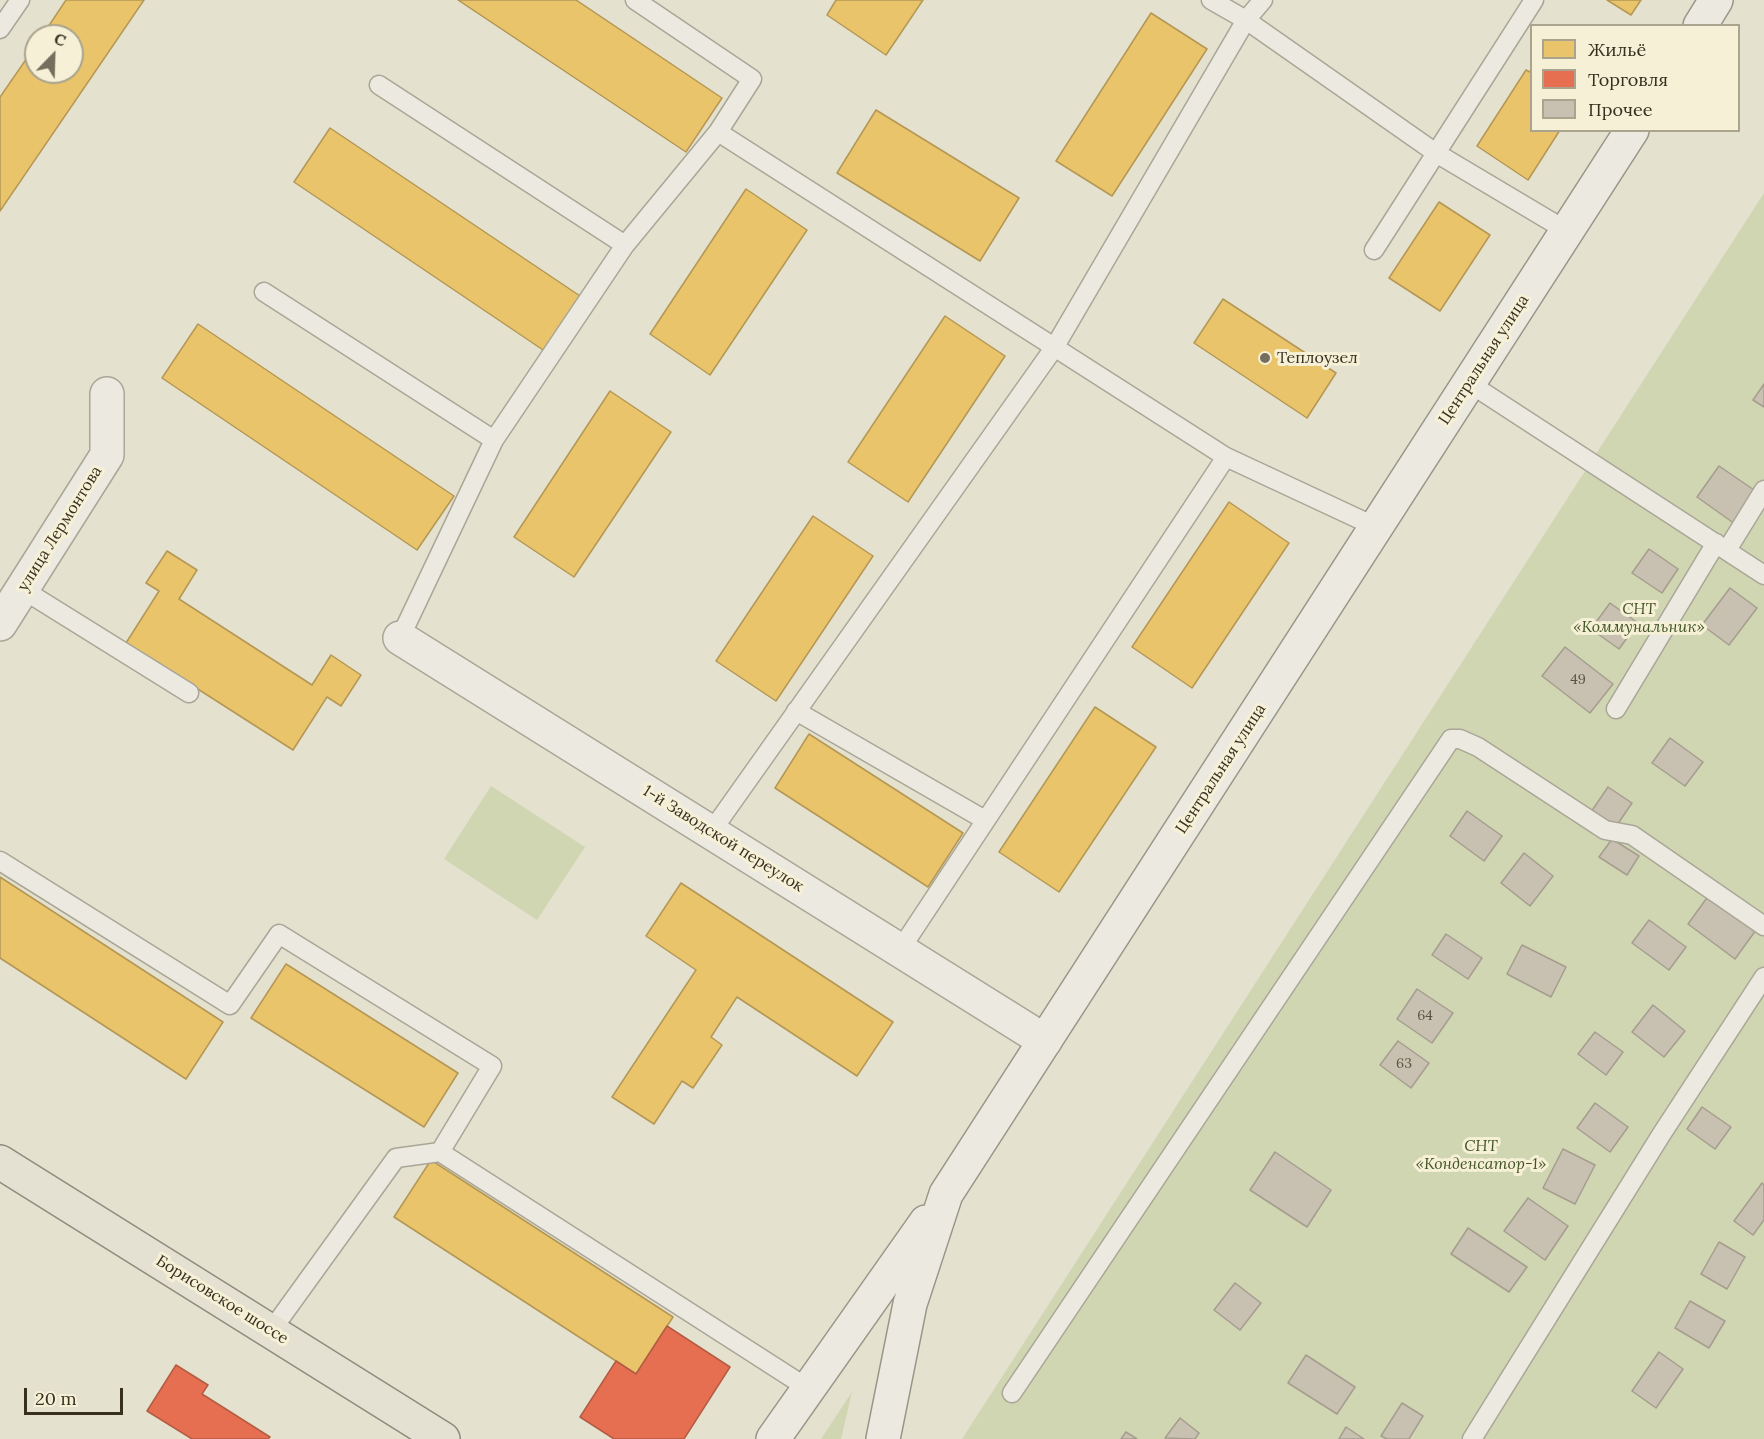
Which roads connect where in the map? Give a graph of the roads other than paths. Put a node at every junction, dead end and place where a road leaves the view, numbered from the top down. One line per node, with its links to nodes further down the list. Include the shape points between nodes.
1 (20, 0): 9 (lane)
2 (635, 0): 11 (lane, via 752,79)
3 (1211, 0): 7 (lane)
4 (1263, 0): 7 (lane)
5 (1534, 0): 13 (lane)
6 (1716, 0): 8 (street)
7 (1246, 20): 13 (lane); 18 (lane)
8 (1701, 24)
9 (0, 29)
10 (379, 85): 15 (lane)
11 (718, 132): 15 (lane); 18 (lane)
12 (1631, 132): 14 (street, Центральная улица)
13 (1436, 153): 14 (lane); 16 (lane)
14 (1567, 231): 19 (street, Центральная улица)
15 (626, 245): 21 (lane)
16 (1374, 250)
17 (264, 292): 21 (lane)
18 (1054, 348): 22 (lane); 32 (lane)
19 (1469, 383): 24 (street, Центральная улица); 25 (lane)
20 (107, 394): 27 (street, улица Лермонтова, via 106,455)
21 (494, 440): 29 (lane)
22 (1226, 457): 24 (lane); 33 (lane)
23 (1764, 490): 25 (lane)
24 (1377, 527): 39 (street, Центральная улица)
25 (1721, 547): 26 (lane); 31 (lane)
26 (1764, 575)
27 (22, 589): 28 (street, улица Лермонтова); 30 (lane)
28 (0, 624)
29 (400, 638): 34 (street, 1-й Заводской переулок)
30 (189, 693)
31 (1616, 710)
32 (796, 711): 33 (lane); 34 (lane)
33 (986, 820): 37 (lane)
34 (711, 832): 37 (street, 1-й Заводской переулок)
35 (0, 861): 40 (lane, via 230,1005 279,934 492,1066)
36 (1764, 926): 45 (lane, via 1632,835 1605,830 1478,747 1451,739)
37 (900, 950): 39 (street, 1-й Заводской переулок)
38 (1764, 977): 49 (lane)
39 (1045, 1041): 42 (street, Центральная улица)
40 (440, 1152): 43 (lane, via 396,1158); 44 (lane)
41 (0, 1162): 43 (main road, Борисовское шоссе)
42 (946, 1194): 44 (street); 48 (street, Центральная улица, via 910,1304)
43 (272, 1331): 46 (main road, Борисовское шоссе)
44 (809, 1389): 47 (street)
45 (1012, 1393)
46 (443, 1439)
47 (773, 1439)
48 (883, 1439)
49 (1472, 1439)

